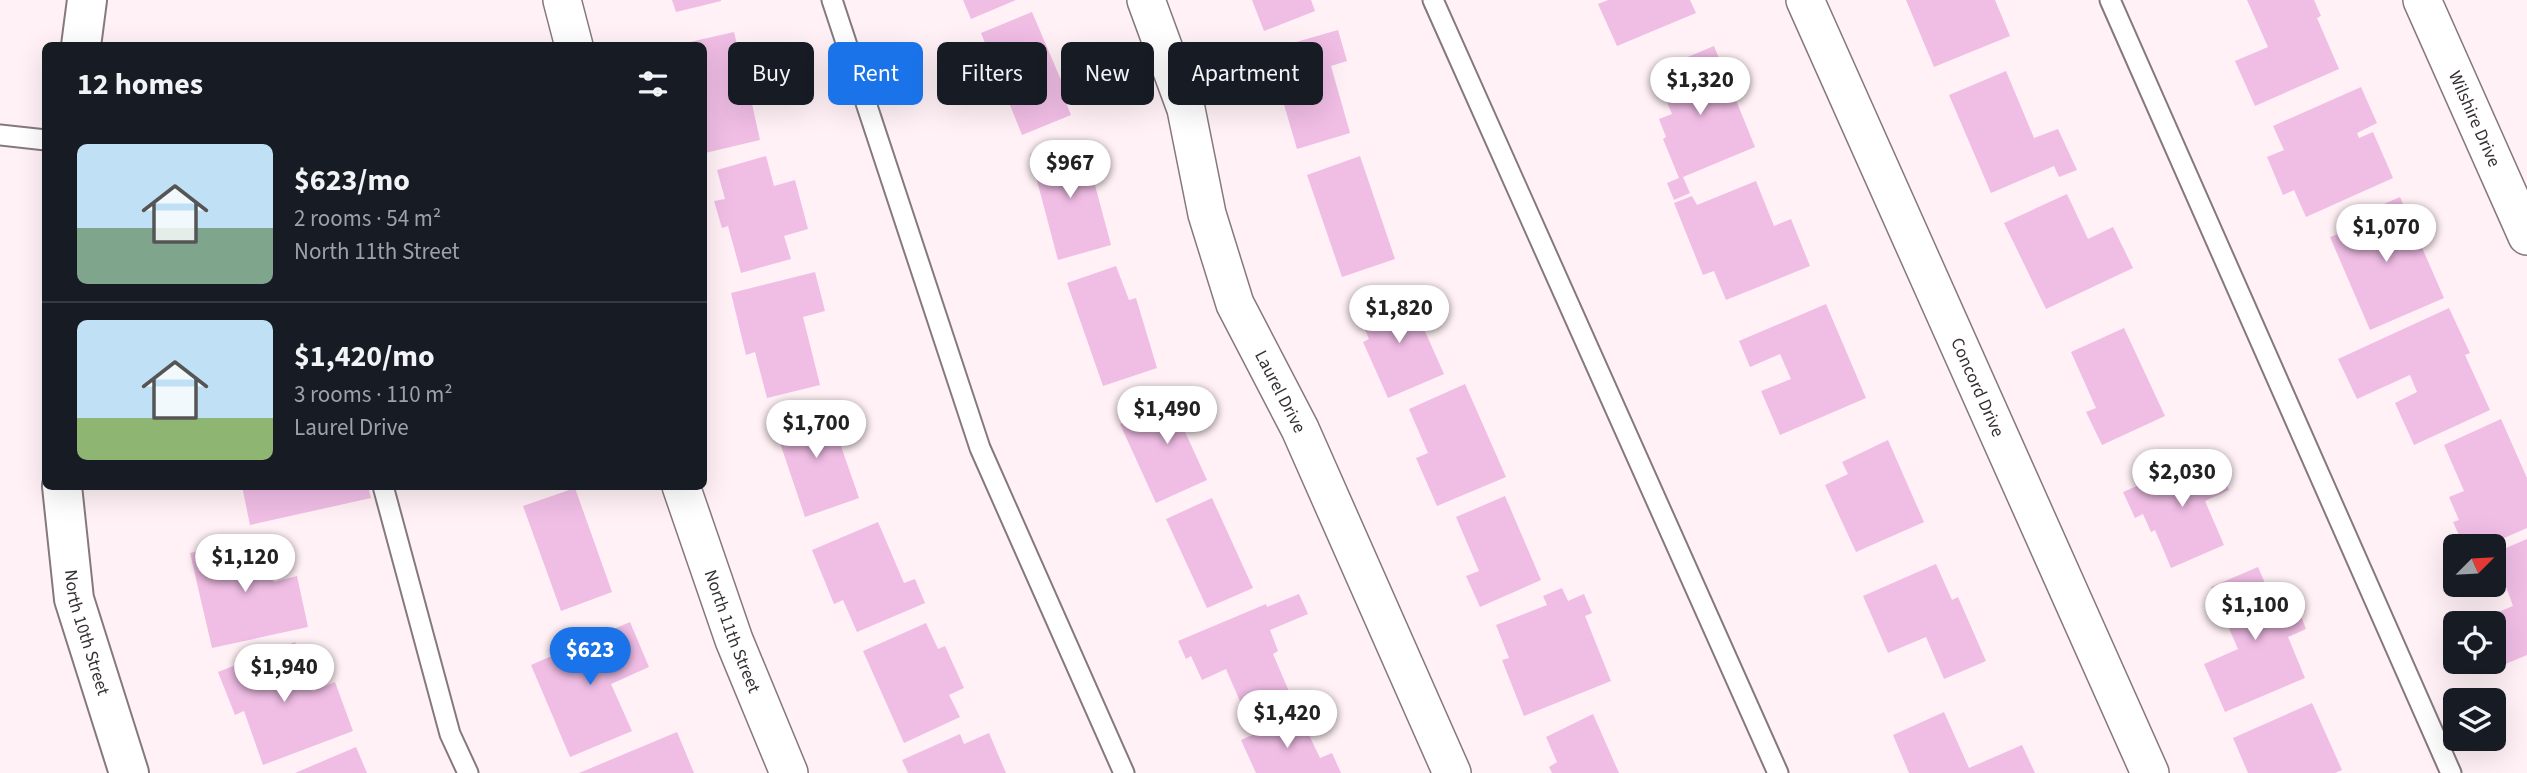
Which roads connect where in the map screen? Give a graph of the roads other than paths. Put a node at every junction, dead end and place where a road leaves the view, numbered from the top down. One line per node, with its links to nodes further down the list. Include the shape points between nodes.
1 (87, 0): 9 (main road)
2 (562, 0): 10 (street)
3 (832, 0): 20 (lane, via 980,449)
4 (1146, 0): 21 (street, Laurel Drive, via 1186,109 1207,214 1235,304 1300,429)
5 (1433, 0): 22 (lane)
6 (1805, 0): 23 (street, Concord Drive)
7 (2110, 0): 24 (lane)
8 (2422, 0): 13 (street, Wilshire Drive)
9 (81, 42)
10 (573, 42)
11 (0, 135): 12 (lane)
12 (42, 140)
13 (2527, 236)
14 (62, 490): 17 (main road, North 10th Street, via 74,599)
15 (384, 490): 18 (lane, via 450,734)
16 (682, 490): 19 (street, North 11th Street, via 734,640)
17 (129, 773)
18 (468, 773)
19 (789, 773)
20 (1124, 773)
21 (1452, 773)
22 (1778, 773)
23 (2150, 773)
24 (2451, 773)

